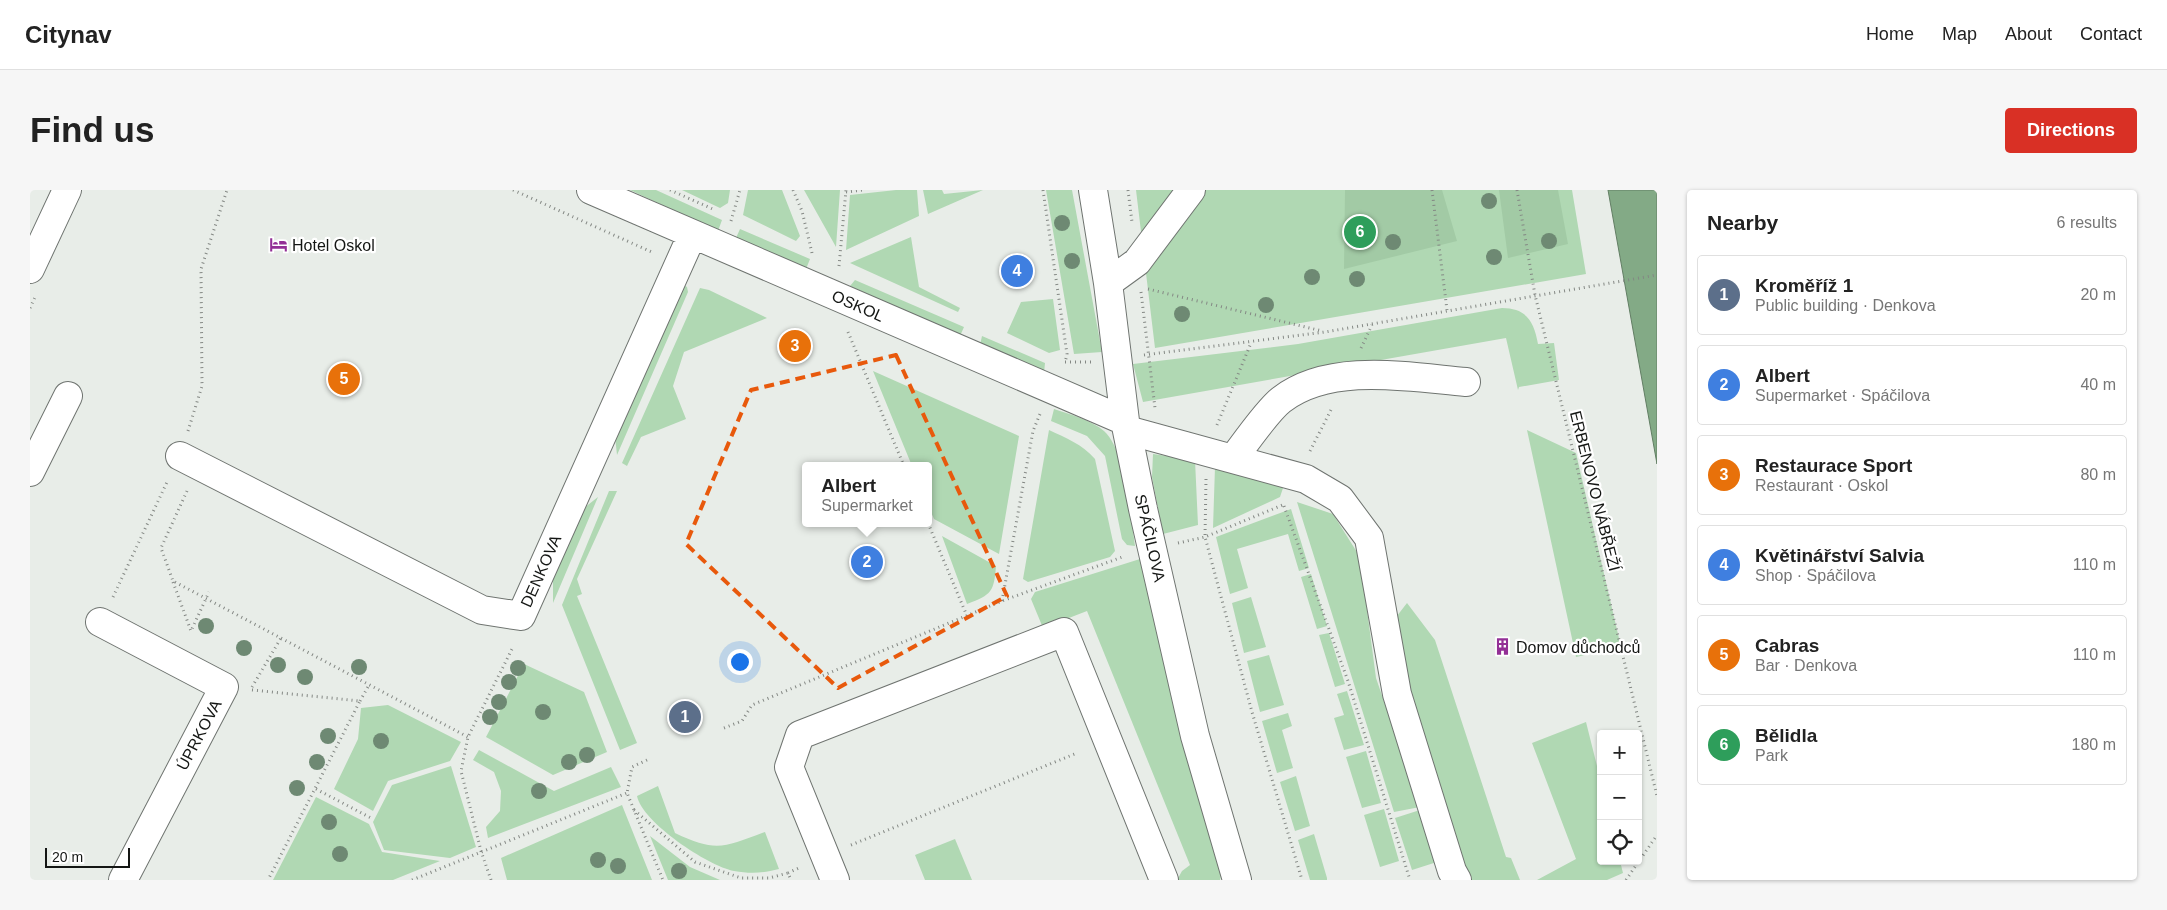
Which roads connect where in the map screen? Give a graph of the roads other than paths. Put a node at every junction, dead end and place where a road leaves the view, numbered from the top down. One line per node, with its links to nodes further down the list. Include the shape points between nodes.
1 (67, 190): 6 (street)
2 (591, 190): 5 (street, OSKOL)
3 (1093, 190): 7 (street, SPÁČILOVA)
4 (1191, 190): 7 (street, via 1137,262)
5 (692, 235): 10 (street, OSKOL); 12 (street, DENKOVA, via 521,616 482,610)
6 (30, 268)
7 (1108, 283): 10 (street, SPÁČILOVA)
8 (1466, 382): 11 (street, via 1375,374 1314,381 1280,400)
9 (68, 396): 13 (street)
10 (1126, 426): 11 (street, OSKOL); 18 (street, SPÁČILOVA, via 1195,736)
11 (1232, 458): 19 (street, OSKOL, via 1306,479 1340,499 1369,538 1397,694)
12 (189, 460)
13 (30, 472)
14 (100, 622): 15 (street, ÚPRKOVA, via 224,687)
15 (123, 880)
16 (835, 880): 17 (street, via 790,767 800,735 1064,632)
17 (1164, 880)
18 (1237, 880)
19 (1457, 880)

